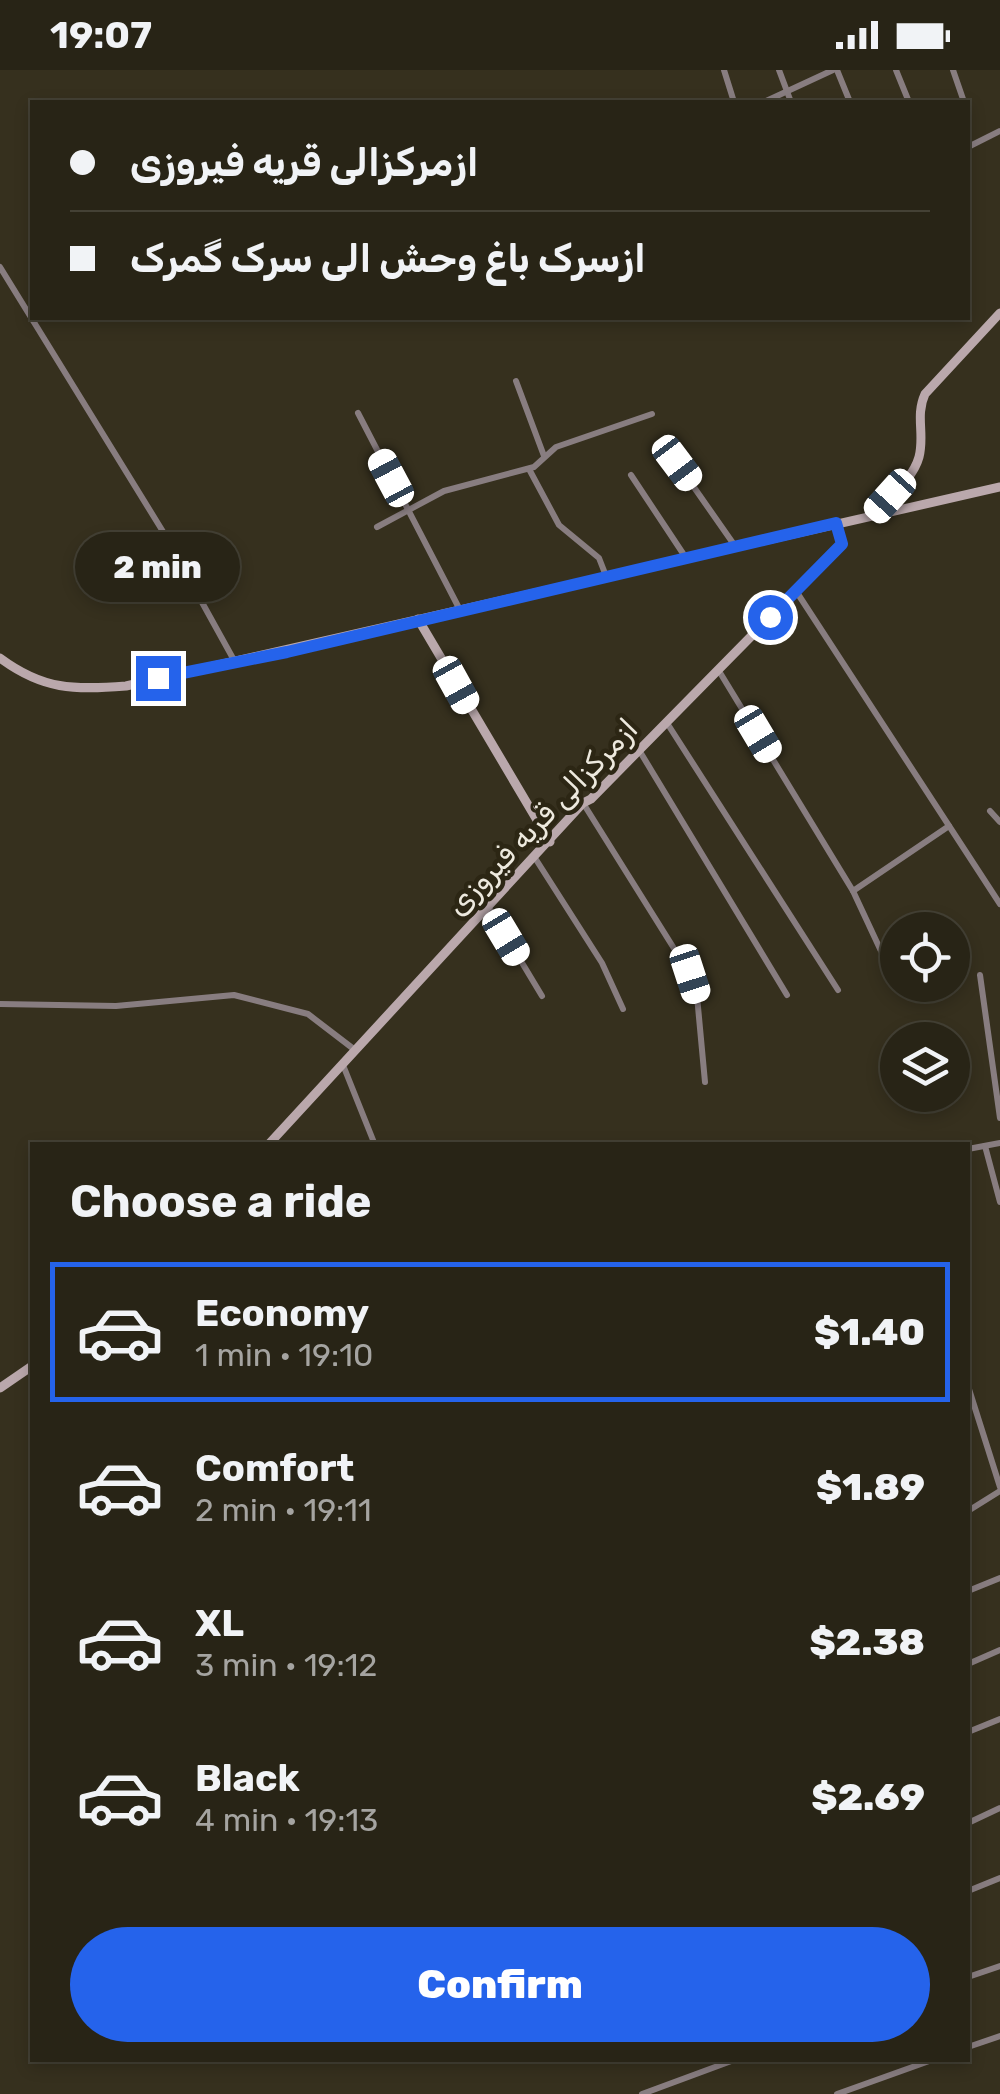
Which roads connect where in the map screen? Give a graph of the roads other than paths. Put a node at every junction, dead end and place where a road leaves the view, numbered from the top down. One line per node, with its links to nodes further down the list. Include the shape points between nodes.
1 (724, 70): 7 (street)
2 (780, 70): 6 (street)
3 (835, 70): 6 (street); 10 (street)
4 (896, 70): 11 (street)
5 (953, 70): 12 (street)
6 (787, 92): 8 (street); 9 (street)
7 (733, 100)
8 (769, 100)
9 (790, 100)
10 (849, 100)
11 (908, 100)
12 (964, 100)
13 (1000, 132): 14 (street)
14 (970, 145)
15 (0, 267): 17 (street)
16 (1000, 313): 28 (main road, via 925,394 914,470)
17 (30, 316)
18 (33, 320): 38 (street)
19 (516, 381): 22 (street)
20 (358, 414): 27 (street)
21 (652, 414): 22 (street)
22 (544, 456): 24 (street)
23 (677, 463): 31 (street)
24 (529, 469): 27 (street, via 444,491); 33 (street, via 560,525 599,558)
25 (631, 475): 32 (street)
26 (1000, 487): 28 (main road)
27 (408, 510): 30 (street); 35 (street)
28 (874, 514): 29 (main road)
29 (836, 523): 31 (main road); 34 (main road, ازمرکزالی قریه فیروزی, via 842,544)
30 (378, 528)
31 (735, 546): 32 (main road)
32 (686, 558): 33 (main road)
33 (606, 576): 35 (main road)
34 (796, 590): 39 (main road, ازمرکزالی قریه فیروزی); 45 (street)
35 (460, 610): 36 (main road)
36 (418, 619): 38 (main road); 46 (main road)
37 (0, 658): 38 (main road, via 30,678 67,688 126,686)
38 (235, 662)
39 (719, 671): 40 (main road, ازمرکزالی قریه فیروزی); 48 (street)
40 (667, 723): 41 (main road, ازمرکزالی قریه فیروزی); 53 (street)
41 (638, 749): 42 (main road, ازمرکزالی قریه فیروزی); 55 (street)
42 (583, 803): 46 (main road, ازمرکزالی قریه فیروزی); 60 (street, via 686,964 697,996)
43 (990, 811): 44 (street)
44 (1000, 822)
45 (949, 826): 48 (street); 49 (street)
46 (550, 842): 47 (main road, ازمرکزالی قریه فیروزی)
47 (535, 858): 50 (main road, ازمرکزالی قریه فیروزی); 57 (street, via 602,963)
48 (853, 892): 51 (street)
49 (1000, 904)
50 (489, 908): 54 (street); 58 (main road, ازمرکزالی قریه فیروزی)
51 (880, 948)
52 (980, 975): 61 (street)
53 (838, 990)
54 (542, 996)
55 (787, 996)
56 (0, 1004): 58 (street, via 116,1006 234,994 308,1014)
57 (623, 1010)
58 (356, 1051): 59 (main road, ازمرکزالی قریه فیروزی)
59 (343, 1065): 62 (main road, ازمرکزالی قریه فیروزی); 63 (street)
60 (705, 1082)
61 (1000, 1118)
62 (271, 1142)
63 (375, 1142)
64 (1000, 1142): 65 (street)
65 (985, 1146): 66 (street); 67 (street)
66 (970, 1149)
67 (1000, 1202)
68 (30, 1367): 69 (main road)
69 (0, 1388)
70 (970, 1392): 71 (street)
71 (1000, 1489): 72 (street)
72 (970, 1510)
73 (1000, 1578): 74 (street)
74 (970, 1590)
75 (1000, 1650): 76 (street)
76 (970, 1663)
77 (1000, 1719): 78 (street)
78 (970, 1731)
79 (1000, 1808): 80 (street)
80 (970, 1822)
81 (1000, 1878): 82 (street)
82 (970, 1890)
83 (1000, 1966): 84 (street)
84 (970, 1976)
85 (1000, 2036): 86 (street)
86 (970, 2046)
87 (729, 2062): 89 (street)
88 (926, 2062): 90 (street)
89 (642, 2094)
90 (838, 2094)

